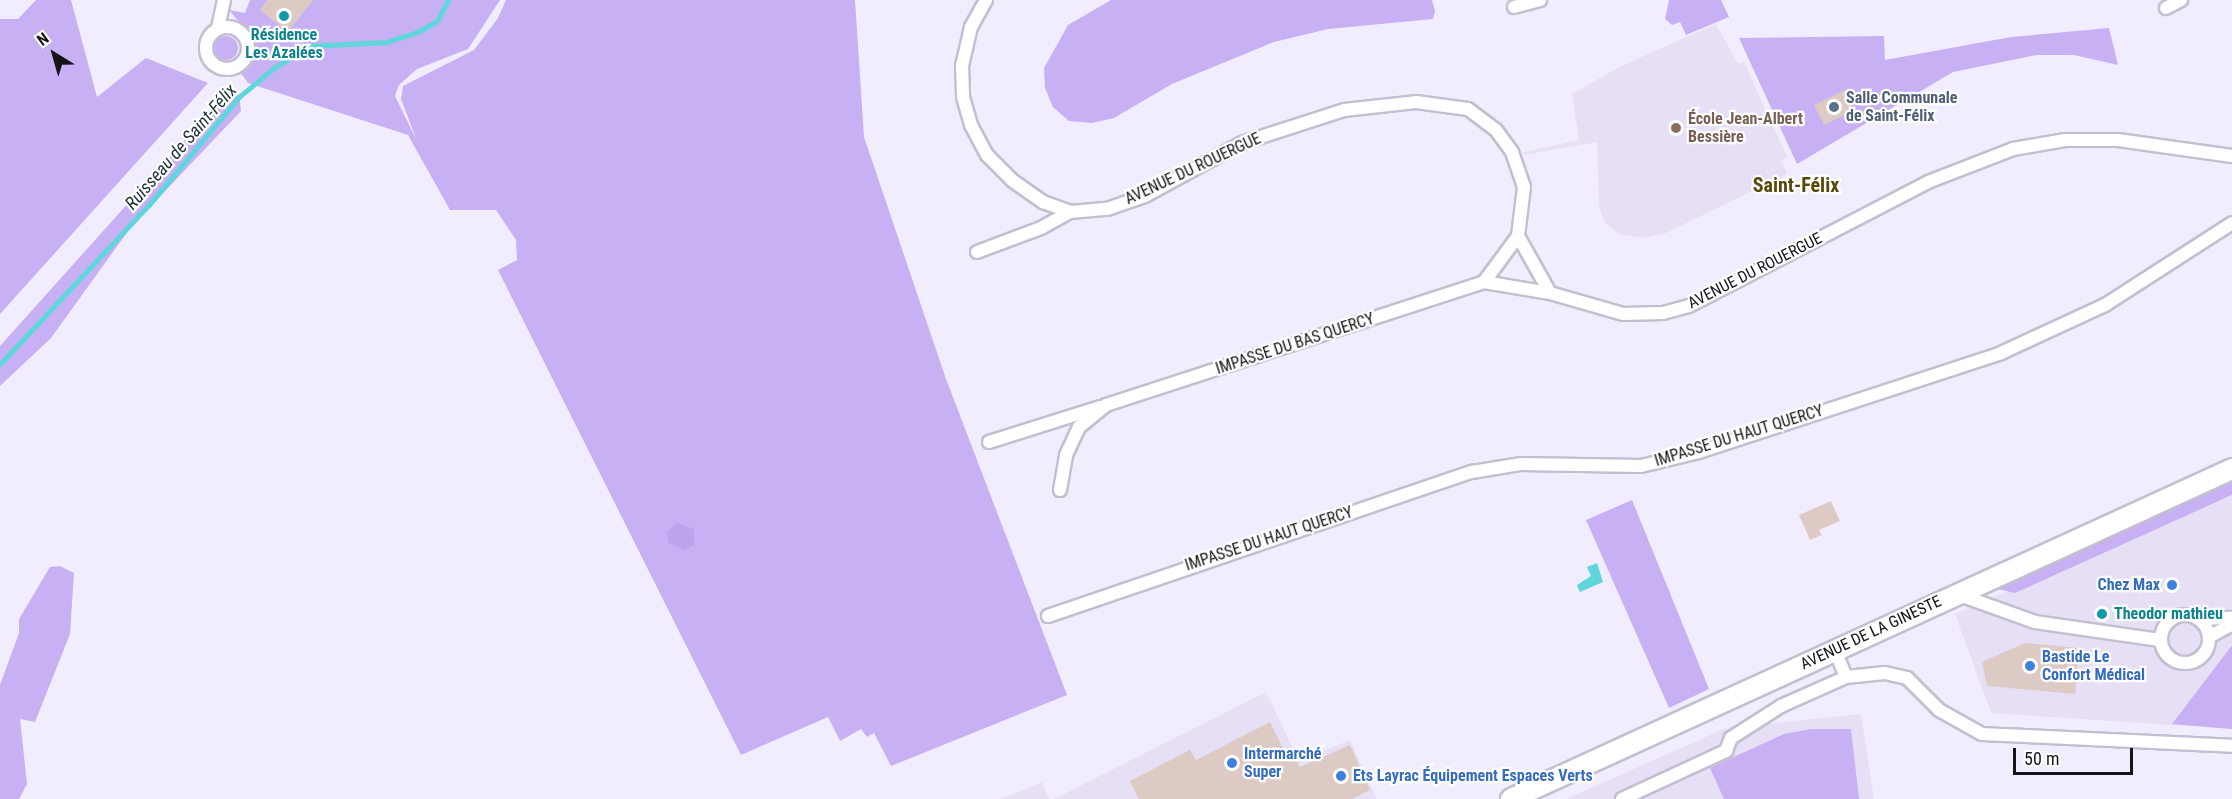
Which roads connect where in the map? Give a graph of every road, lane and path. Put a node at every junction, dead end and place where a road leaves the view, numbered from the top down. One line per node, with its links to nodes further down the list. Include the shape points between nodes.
1 (224, 0): 7 (street)
2 (986, 0): 9 (street, via 971,27 962,65 963,97 971,125 987,155 1013,182)
3 (1540, 0): 5 (street)
4 (2181, 0): 6 (street)
5 (1514, 7)
6 (2166, 8)
7 (218, 28)
8 (2232, 156): 14 (street, AVENUE DU ROUERGUE, via 2118,140 2065,140 2013,149 1928,182 1689,306 1663,313 1623,314)
9 (1070, 212): 11 (street, AVENUE DU ROUERGUE, via 1107,209 1145,196 1242,143 1312,118 1378,105 1425,102 1468,109 1504,140 1524,187); 12 (street, via 1041,228)
10 (2232, 224): 20 (street, IMPASSE DU HAUT QUERCY, via 2104,305 2001,353 1699,452 1641,466 1521,464 1472,472)
11 (1518, 237): 13 (street); 14 (street)
12 (977, 252)
13 (1484, 282): 14 (street, IMPASSE DU BAS QUERCY); 15 (street, IMPASSE DU BAS QUERCY)
14 (1550, 293)
15 (1106, 405): 16 (street, IMPASSE DU BAS QUERCY); 18 (street, IMPASSE DU BAS QUERCY, via 1079,427 1066,455)
16 (989, 442)
17 (2232, 469): 19 (main road, AVENUE DE LA GINESTE)
18 (1060, 490)
19 (1957, 594): 25 (street, via 2035,622); 26 (main road, AVENUE DE LA GINESTE)
20 (1048, 616)
21 (2232, 618): 22 (street)
22 (2199, 619): 24 (street); 25 (street, via 2185,614 2170,619)
23 (2232, 624): 24 (street)
24 (2209, 637): 25 (street, via 2205,652 2187,663 2166,655)
25 (2160, 640)
26 (1836, 650): 27 (street); 29 (main road, AVENUE DE LA GINESTE)
27 (1846, 677): 28 (street, via 1885,673 1907,678 1939,710 1982,734); 30 (street, via 1781,706 1731,738 1726,751)
28 (2232, 746)
29 (1511, 799)
30 (1622, 799)

